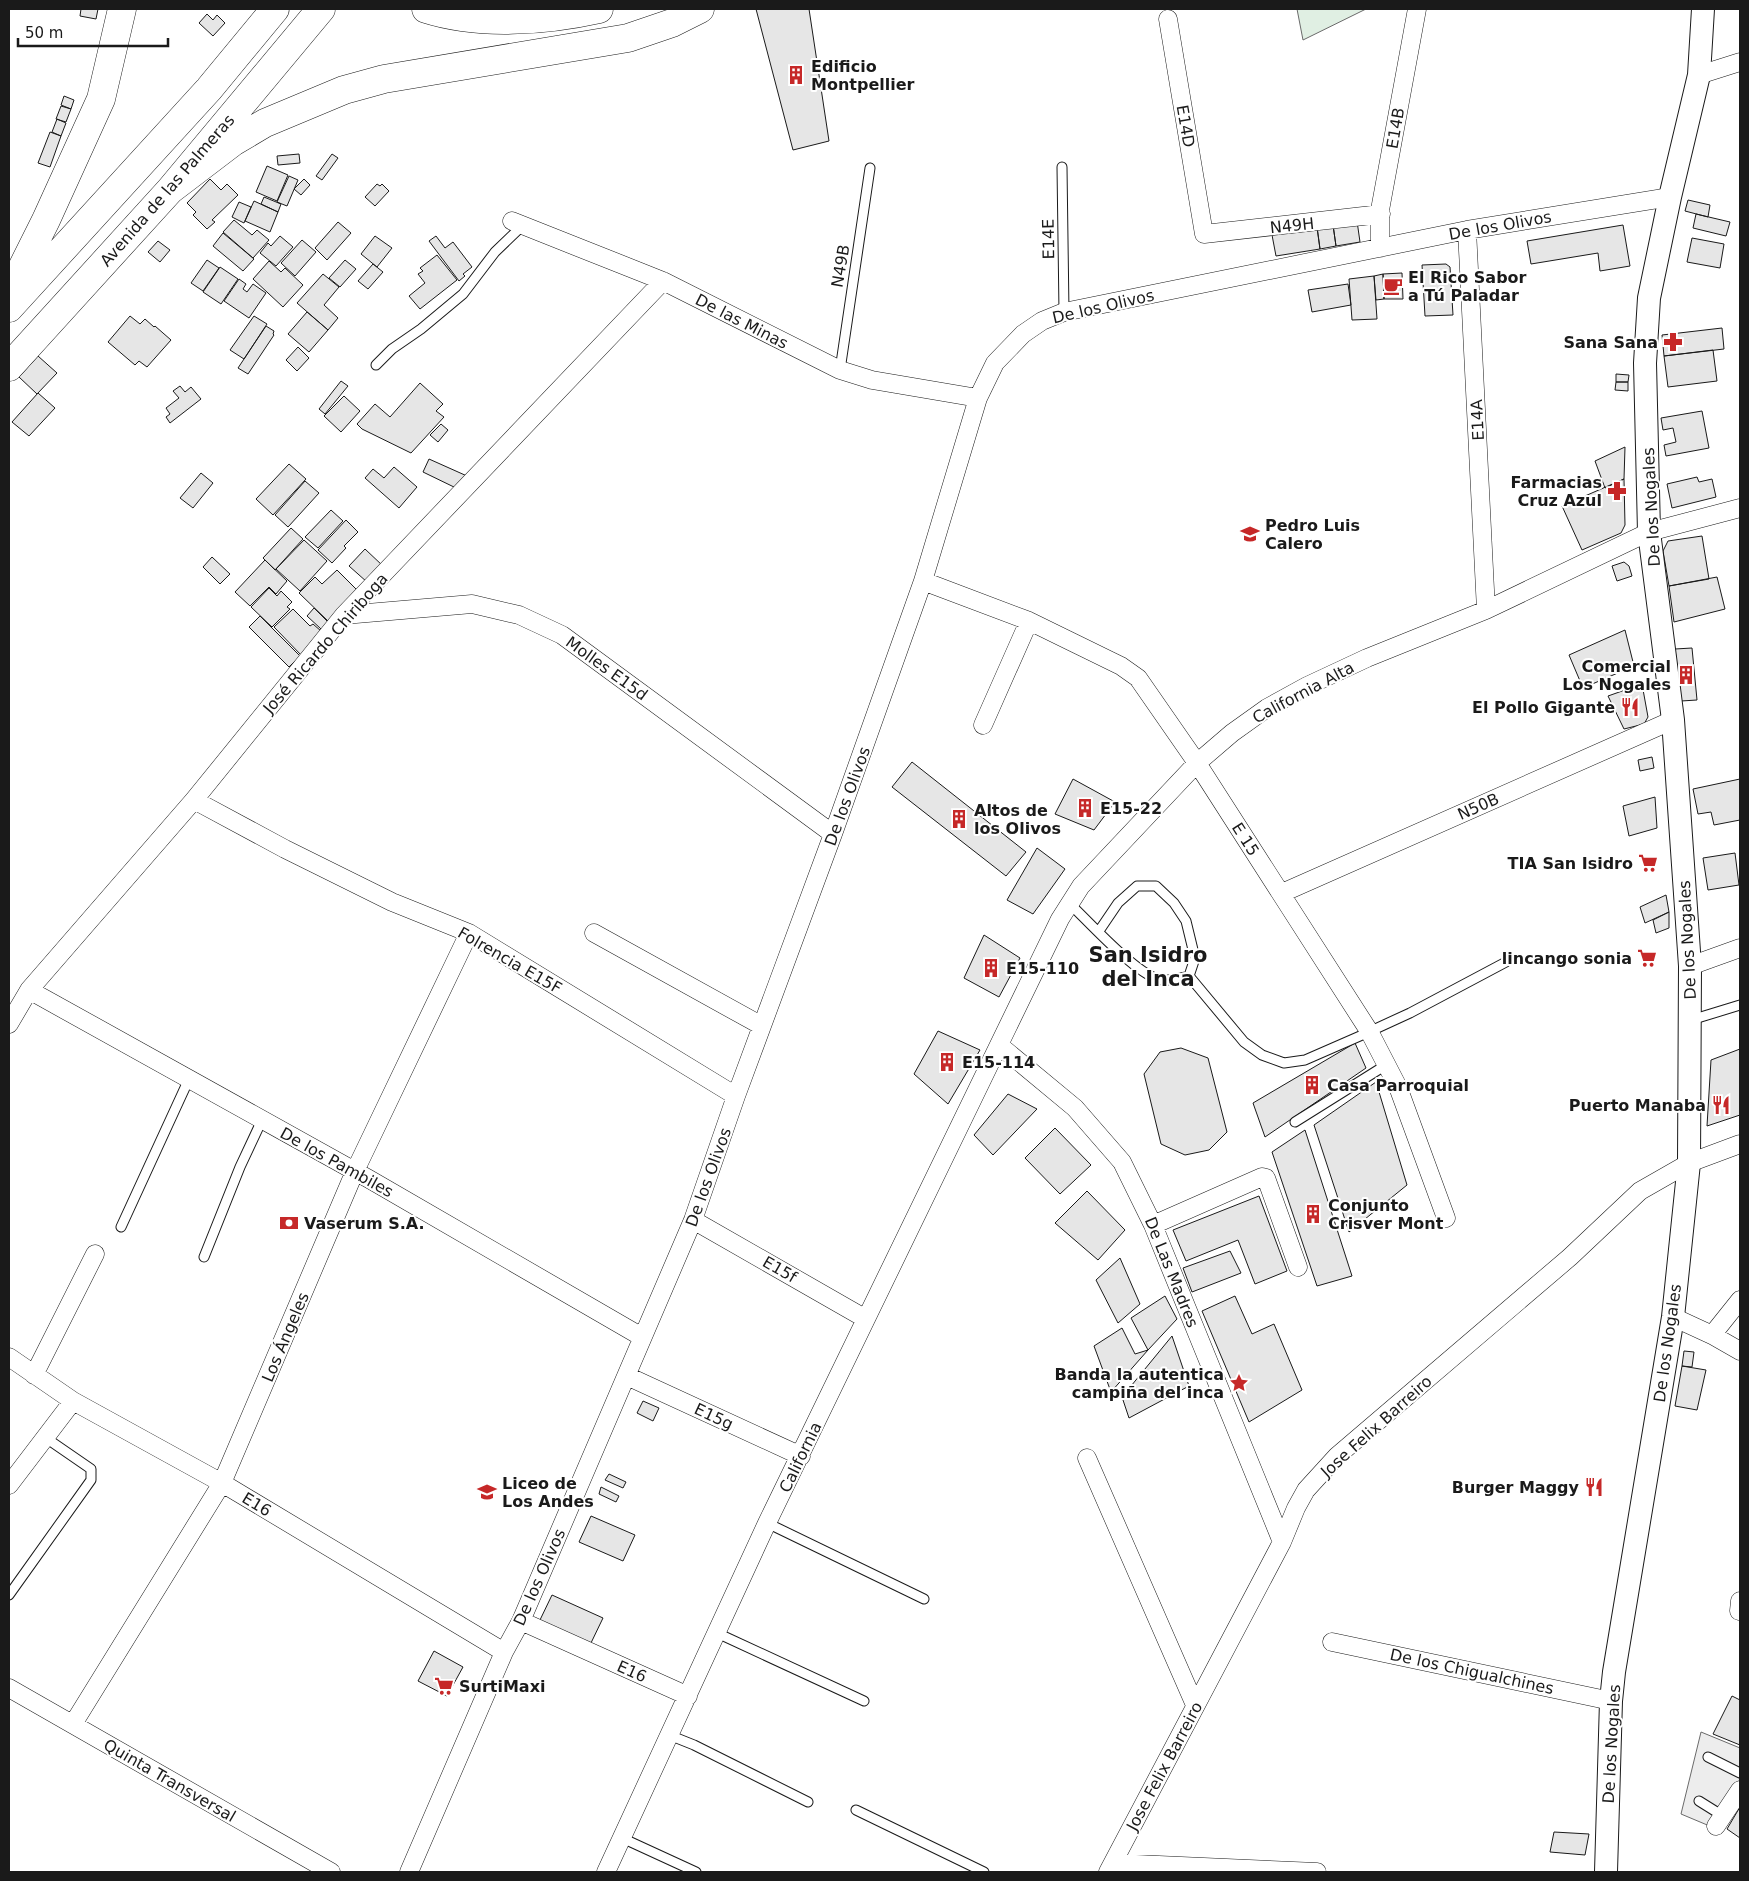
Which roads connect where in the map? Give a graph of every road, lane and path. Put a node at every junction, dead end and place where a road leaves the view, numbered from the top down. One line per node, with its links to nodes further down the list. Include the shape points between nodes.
1 (122, 9): 22 (main road, via 101,99)
2 (275, 9): 23 (main road, via 209,89)
3 (321, 9): 14 (main road, Avenida de las Palmeras)
4 (426, 9): 5 (main road, via 477,20 553,16)
5 (599, 9)
6 (700, 9): 14 (main road, via 672,23 628,38 384,79 344,90 265,124 233,142)
7 (1417, 9): 16 (street, E14B)
8 (1703, 9): 11 (street, De los Nogales)
9 (1168, 19): 19 (street, E14D)
10 (1740, 62): 11 (street)
11 (1699, 75): 15 (street, De los Nogales)
12 (1062, 167): 24 (lane, E14E)
13 (870, 168): 27 (lane, N49B)
14 (170, 190): 26 (main road, Avenida de las Palmeras)
15 (1670, 197): 18 (street, De los Olivos); 30 (street, De los Nogales, via 1649,298 1645,363)
16 (1380, 214): 19 (street, N49H); 20 (street, E14B)
17 (518, 223): 21 (street, De las Minas); 25 (lane, via 463,294)
18 (1467, 230): 20 (street, De los Olivos); 32 (street, E14A)
19 (1204, 234)
20 (1380, 248): 24 (street, De los Olivos)
21 (662, 281): 27 (street, De las Minas); 33 (street, José Ricardo Chiriboga)
22 (9, 295)
23 (9, 308)
24 (1064, 312): 28 (street, De los Olivos, via 1023,334 995,363)
25 (376, 365)
26 (9, 368)
27 (840, 370): 28 (street, De las Minas, via 872,380)
28 (978, 398): 31 (street, De los Olivos)
29 (1740, 508): 30 (street, California Alta)
30 (1649, 532): 32 (street, California Alta); 35 (street, De los Nogales)
31 (923, 581): 34 (street, E 15); 39 (street, De los Olivos)
32 (1486, 610): 37 (street, California Alta, via 1367,658 1300,690 1248,720)
33 (344, 615): 38 (street, José Ricardo Chiriboga); 39 (street, Molles E15d, via 472,604 519,615 562,635)
34 (1029, 621): 36 (street); 37 (street, E 15, via 1138,678)
35 (1673, 720): 40 (street, N50B); 47 (street, De los Nogales)
36 (983, 725)
37 (1197, 763): 40 (street, E 15); 41 (street, California Alta, via 1081,886)
38 (194, 800): 44 (street, Folrencia E15F, via 392,902); 49 (street, José Ricardo Chiriboga)
39 (833, 834): 53 (street, De los Olivos)
40 (1282, 894): 54 (street, E 15)
41 (1069, 903): 42 (lane); 55 (street, California Alta)
42 (1099, 931): 48 (lane, via 1145,973 1159,980); 48 (lane, via 1118,903 1137,886 1156,886 1174,903 1186,921 1195,958)
43 (594, 933): 53 (street)
44 (469, 934): 58 (street, Folrencia E15F); 63 (street, Los Ángeles)
45 (1740, 948): 47 (street)
46 (1506, 962): 54 (lane)
47 (1690, 966): 51 (street, De los Nogales)
48 (1189, 976): 54 (lane, via 1244,1042 1262,1056 1284,1063 1306,1060)
49 (29, 990): 52 (street, José Ricardo Chiriboga); 57 (street, De los Pambiles)
50 (1740, 1005): 51 (lane)
51 (1691, 1020): 62 (street, De los Nogales)
52 (9, 1024)
53 (762, 1026): 58 (street, De los Olivos)
54 (1369, 1031): 56 (street, E 15)
55 (1000, 1045): 66 (street, De Las Madres, via 1075,1108 1122,1162); 73 (street, California)
56 (1386, 1065): 60 (lane); 64 (street, E 15, via 1398,1087)
57 (189, 1079): 59 (street, De los Pambiles); 67 (lane)
58 (736, 1096): 65 (street, De los Olivos)
59 (262, 1120): 63 (street, De los Pambiles); 69 (lane)
60 (1296, 1122)
61 (1740, 1144): 62 (street, Jose Felix Barreiro)
62 (1689, 1163): 72 (street, De los Nogales); 87 (street, Jose Felix Barreiro, via 1640,1191 1570,1257 1337,1456 1306,1490)
63 (355, 1171): 75 (street, De los Pambiles); 84 (street, Los Ángeles)
64 (1446, 1218)
65 (693, 1220): 73 (street, E15f); 75 (street, De los Olivos)
66 (1153, 1225): 70 (street, via 1266,1178); 87 (street, De Las Madres)
67 (121, 1228)
68 (95, 1254): 78 (street)
69 (204, 1257)
70 (1298, 1267)
71 (1740, 1300): 74 (street)
72 (1673, 1317): 74 (street); 96 (street, De los Nogales)
73 (866, 1319): 82 (street, California)
74 (1712, 1335): 76 (street)
75 (642, 1337): 79 (street, De los Olivos)
76 (1740, 1351)
77 (9, 1357): 78 (street, E16)
78 (34, 1375): 80 (street, E16)
79 (627, 1376): 82 (street, E15g); 90 (street, De los Olivos)
80 (73, 1401): 81 (street); 84 (street, E16)
81 (46, 1438): 85 (street); 88 (lane, via 91,1469 92,1480)
82 (801, 1456): 86 (street, California)
83 (1088, 1458): 98 (street)
84 (222, 1483): 93 (street, E16); 99 (street, Los Ángeles)
85 (9, 1485)
86 (767, 1523): 89 (lane); 91 (street, California)
87 (1282, 1542): 98 (street, Jose Felix Barreiro)
88 (9, 1595)
89 (924, 1599)
90 (521, 1621): 93 (street, De los Olivos); 95 (street, E16)
91 (716, 1632): 95 (street, California); 97 (lane)
92 (1332, 1642): 96 (street, De los Chigualchines)
93 (504, 1652): 110 (street, De los Olivos)
94 (9, 1688): 99 (street, Quinta Transversal)
95 (688, 1696): 100 (street, California)
96 (1612, 1700): 116 (street, De los Nogales)
97 (864, 1701)
98 (1195, 1705): 109 (street, Jose Felix Barreiro)
99 (73, 1724): 111 (street, Quinta Transversal)
100 (670, 1735): 105 (lane); 108 (street, California)
101 (1708, 1757): 102 (lane)
102 (1740, 1773)
103 (1740, 1790): 107 (street)
104 (1698, 1801): 107 (lane)
105 (808, 1802)
106 (856, 1810): 114 (lane)
107 (1719, 1821)
108 (622, 1838): 112 (street, California); 113 (lane)
109 (1110, 1868): 115 (street)
110 (412, 1871)
111 (330, 1872)
112 (606, 1872)
113 (696, 1872)
114 (984, 1872)
115 (1317, 1872)
116 (1606, 1872)

